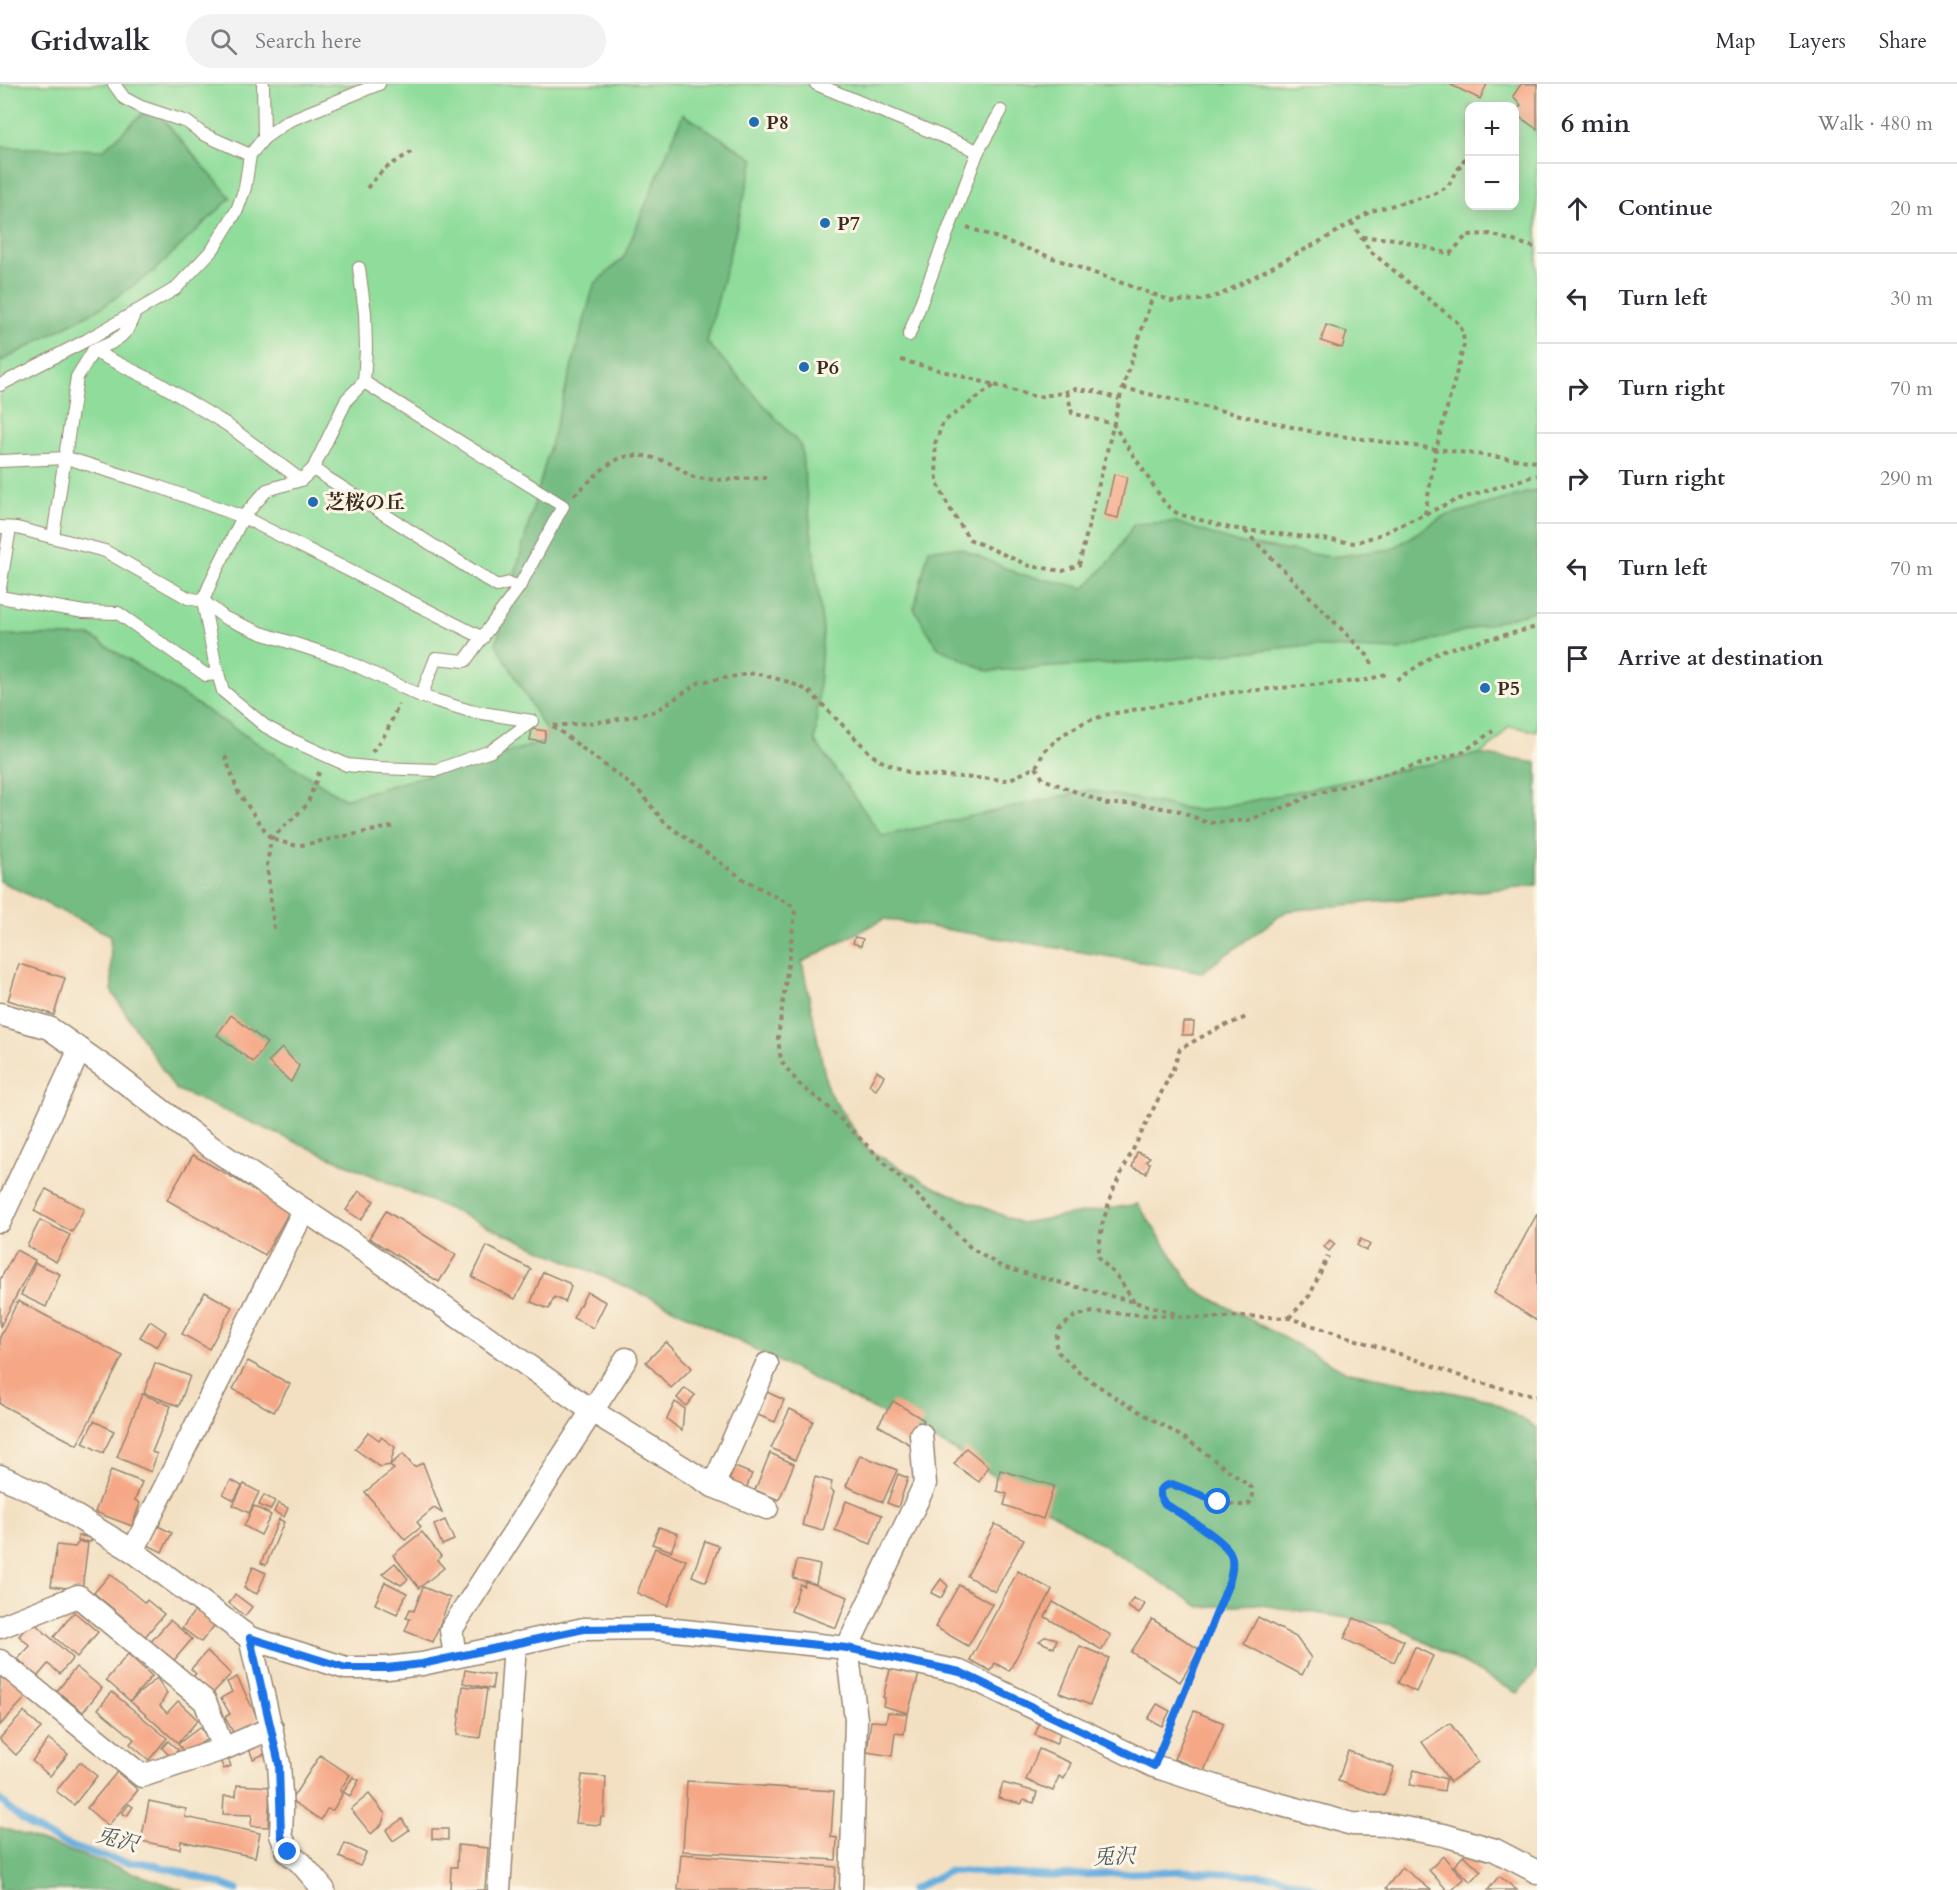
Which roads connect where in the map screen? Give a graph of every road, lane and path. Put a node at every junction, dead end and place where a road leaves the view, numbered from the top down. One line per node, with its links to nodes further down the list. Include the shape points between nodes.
1 (114, 84): 9 (lane, via 124,98 141,107 187,122 203,134)
2 (263, 84): 6 (lane)
3 (379, 84): 6 (lane, via 288,121)
4 (816, 84): 7 (lane)
5 (1001, 111): 7 (lane)
6 (264, 138): 9 (lane)
7 (978, 151): 12 (lane)
8 (411, 152): 11 (path, via 383,170)
9 (250, 155): 18 (lane, via 237,210 213,249 175,289)
10 (1466, 156): 13 (path, via 1448,186 1432,195 1371,211)
11 (367, 188)
12 (952, 221): 17 (path); 19 (lane)
13 (1352, 223): 14 (path); 17 (path, via 1221,295 1172,301)
14 (1362, 237): 15 (path, via 1396,239 1450,254 1467,235 1490,234); 29 (path, via 1370,251 1458,323 1463,332 1464,345)
15 (1537, 248)
16 (359, 268): 22 (lane, via 365,313)
17 (1154, 294): 25 (path)
18 (135, 312): 20 (lane, via 121,336); 23 (lane)
19 (909, 335)
20 (93, 351): 30 (lane, via 77,377); 36 (lane, via 226,423)
21 (901, 360): 24 (path)
22 (364, 382): 33 (lane, via 346,399); 37 (lane)
23 (0, 385)
24 (995, 385): 26 (path, via 1036,397); 28 (path, via 943,422 935,444 937,482 969,539 1030,566 1063,571 1079,565)
25 (1122, 388): 27 (path); 29 (path, via 1318,433)
26 (1067, 392): 27 (path, via 1084,390); 28 (path, via 1072,413)
27 (1119, 399): 28 (path)
28 (1113, 424): 41 (path, via 1166,505 1178,514)
29 (1436, 450): 32 (path); 38 (path)
30 (66, 458): 31 (lane); 39 (lane); 42 (lane)
31 (0, 461)
32 (1537, 462)
33 (313, 469): 36 (lane); 43 (lane, via 497,586 509,583)
34 (1537, 474): 38 (path)
35 (766, 478): 37 (path, via 692,476 640,454 617,458)
36 (301, 480): 39 (lane, via 267,490)
37 (563, 506): 43 (lane)
38 (1425, 514): 41 (path, via 1354,543)
39 (243, 517): 46 (lane); 48 (lane)
40 (5, 528): 42 (lane); 44 (lane)
41 (1245, 530): 49 (path, via 1367,655)
42 (53, 537): 46 (lane, via 105,551 188,598)
43 (519, 587): 48 (lane)
44 (0, 588)
45 (0, 597): 50 (lane, via 84,612 118,613 206,675)
46 (203, 601): 50 (lane); 53 (lane, via 225,618 342,659)
47 (1537, 627): 52 (path, via 1440,651)
48 (483, 638): 54 (lane, via 465,661 436,658)
49 (1374, 667)
50 (218, 674): 58 (lane, via 223,691 265,726)
51 (1386, 674): 61 (path, via 1367,680 1225,693 1105,715 1083,723 1055,741)
52 (1397, 680)
53 (405, 688): 54 (lane); 60 (path, via 386,733)
54 (421, 696): 55 (lane, via 470,711)
55 (532, 721): 56 (path); 60 (lane, via 491,751 437,770)
56 (553, 726): 61 (path, via 609,721 656,711 700,682 755,673 809,691 872,755 913,774 1008,780); 71 (path, via 639,791 665,823 743,879 791,905 795,914 778,1038 781,1061 799,1084 826,1105 972,1249 1002,1267)
57 (1493, 731): 61 (path, via 1463,752 1312,795 1248,820 1208,823 1180,811 1107,804 1043,779)
58 (326, 755): 60 (lane, via 347,765); 63 (path, via 307,805)
59 (225, 756): 63 (path, via 238,792)
60 (360, 766)
61 (1036, 766)
62 (394, 826): 63 (path, via 297,846)
63 (271, 840): 64 (path, via 267,866)
64 (273, 929)
65 (0, 1014): 67 (street, via 49,1028)
66 (1247, 1017): 71 (path, via 1180,1049 1113,1190 1102,1225 1098,1257 1120,1280)
67 (80, 1049): 68 (street, via 195,1136); 69 (street)
68 (304, 1210): 77 (street); 82 (street)
69 (0, 1221)
70 (1328, 1256): 73 (path, via 1310,1295)
71 (1134, 1303): 72 (path)
72 (1181, 1315): 73 (path); 91 (path, via 1093,1312 1075,1316 1059,1329 1055,1341 1058,1352 1081,1374 1189,1441 1252,1488 1254,1494 1248,1505 1239,1505 1218,1502 1172,1484 1160,1490 1164,1503 1222,1543 1230,1552 1232,1563 1229,1583)
73 (1289, 1318): 76 (path)
74 (626, 1359): 77 (street)
75 (767, 1364): 80 (street)
76 (1537, 1398)
77 (592, 1411): 80 (street); 87 (street, via 452,1630)
78 (921, 1434): 86 (street, via 925,1484)
79 (0, 1476): 82 (street, via 39,1494)
80 (713, 1486): 81 (street)
81 (767, 1508)
82 (134, 1551): 84 (street)
83 (0, 1627): 90 (street, via 78,1596 205,1701)
84 (250, 1638): 87 (street, via 346,1668 387,1668); 89 (street)
85 (515, 1643): 86 (street, via 584,1629 656,1628); 87 (street); 94 (street)
86 (847, 1648): 91 (street, via 960,1672); 95 (street, via 856,1719)
87 (455, 1656)
88 (0, 1661): 90 (street, via 142,1776)
89 (272, 1728): 90 (street); 93 (street, via 279,1764 281,1835 288,1852)
90 (223, 1749)
91 (1154, 1766): 92 (street, via 1352,1824 1388,1825 1444,1835 1495,1850)
92 (1537, 1872)
93 (324, 1890)
94 (499, 1890)
95 (851, 1890)

